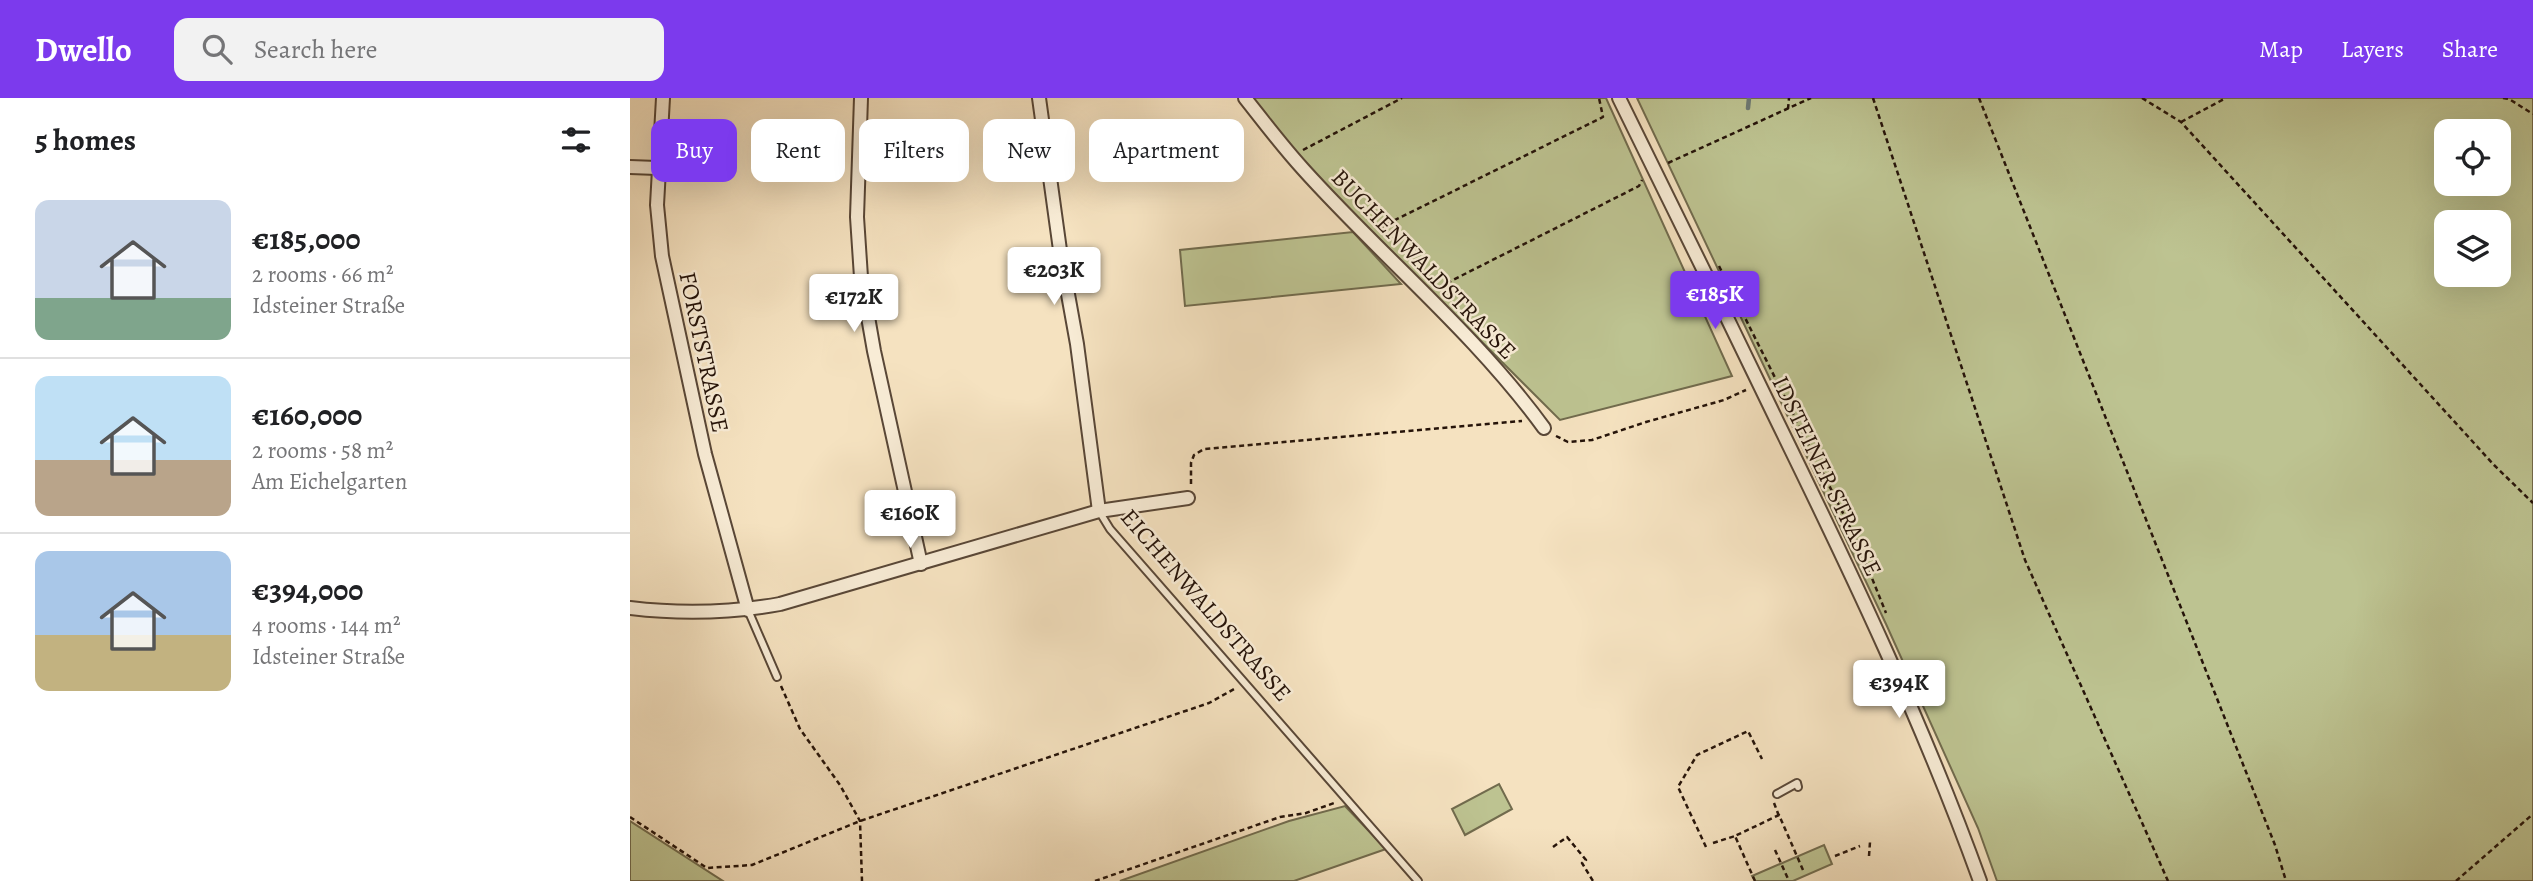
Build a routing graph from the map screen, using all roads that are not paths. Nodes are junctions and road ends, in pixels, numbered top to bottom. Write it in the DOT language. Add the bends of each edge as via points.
graph roads {
  1 [pos="663,98"];
  2 [pos="861,98"];
  3 [pos="1039,98"];
  4 [pos="1245,98"];
  5 [pos="1619,98"];
  6 [pos="661,119"];
  7 [pos="630,167"];
  8 [pos="651,168"];
  9 [pos="657,182"];
  10 [pos="1544,428"];
  11 [pos="1188,498"];
  12 [pos="1099,512"];
  13 [pos="921,564"];
  14 [pos="630,608"];
  15 [pos="748,610"];
  16 [pos="777,677"];
  17 [pos="1798,787"];
  18 [pos="1774,796"];
  19 [pos="1418,881"];
  20 [pos="1980,881"];
  1 -- 6 [label="street, FORSTSTRASSE"];
  2 -- 13 [label="street" via="857,217 861,277"];
  3 -- 12 [label="street, EICHENWALDSTRASSE"];
  4 -- 10 [label="street, BUCHENWALDSTRASSE" via="1292,155 1516,388"];
  5 -- 20 [label="street, IDSTEINER STRASSE" via="1840,550 1903,687"];
  7 -- 8 [label="street"];
  9 -- 15 [label="street, FORSTSTRASSE" via="662,256 705,454"];
  11 -- 12 [label="street"];
  12 -- 13 [label="street"];
  12 -- 19 [label="lane, EICHENWALDSTRASSE"];
  13 -- 15 [label="street"];
  14 -- 15 [label="street"];
  15 -- 16 [label="lane"];
  17 -- 18 [label="lane" via="1797,783"];
}
